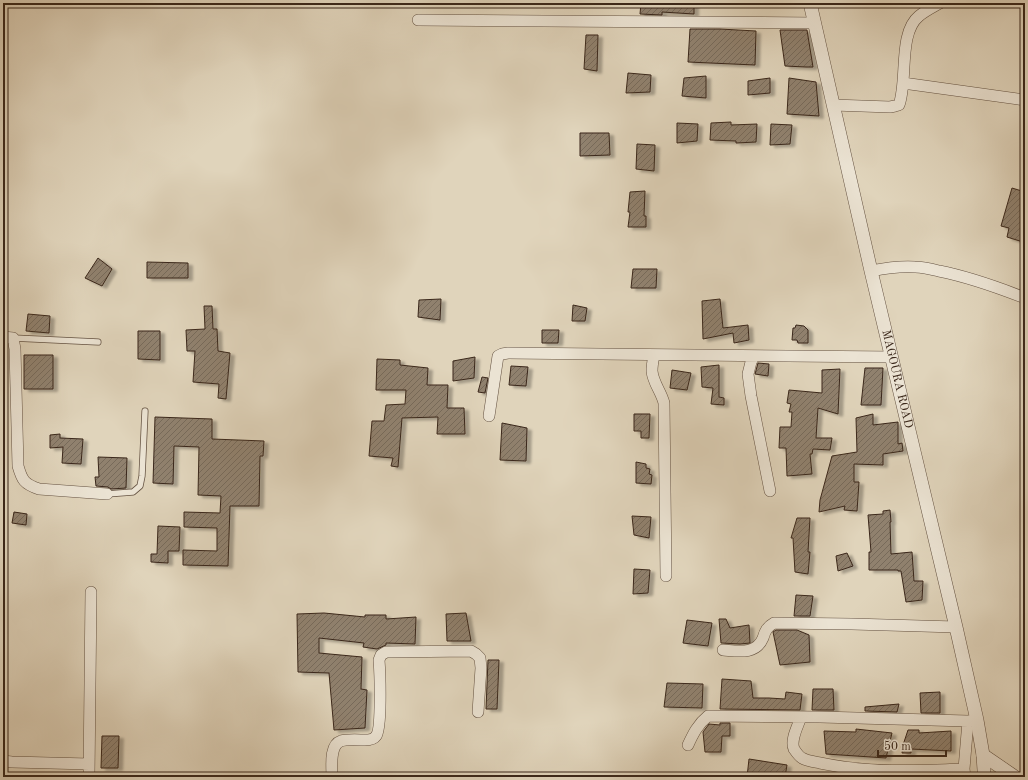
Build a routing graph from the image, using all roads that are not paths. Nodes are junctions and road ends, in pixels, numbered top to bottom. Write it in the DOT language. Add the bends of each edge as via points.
graph roads {
  1 [pos="810,3"];
  2 [pos="940,3"];
  3 [pos="418,20"];
  4 [pos="815,23"];
  5 [pos="903,83"];
  6 [pos="1025,100"];
  7 [pos="833,105"];
  8 [pos="871,271"];
  9 [pos="1025,298"];
  10 [pos="8,338"];
  11 [pos="98,342"];
  12 [pos="654,354"];
  13 [pos="754,356"];
  14 [pos="892,357"];
  15 [pos="145,411"];
  16 [pos="489,416"];
  17 [pos="770,491"];
  18 [pos="107,494"];
  19 [pos="666,576"];
  20 [pos="91,592"];
  21 [pos="956,628"];
  22 [pos="723,650"];
  23 [pos="478,712"];
  24 [pos="802,717"];
  25 [pos="973,721"];
  26 [pos="688,745"];
  27 [pos="983,755"];
  28 [pos="3,761"];
  29 [pos="89,764"];
  30 [pos="965,773"];
  31 [pos="984,774"];
  32 [pos="1025,774"];
  33 [pos="89,777"];
  34 [pos="332,777"];
  35 [pos="1015,777"];
  1 -- 4 [label="street, MAGOURA ROAD"];
  2 -- 5 [label="street" via="919,15 912,23 906,44"];
  3 -- 4 [label="street"];
  4 -- 7 [label="street, MAGOURA ROAD"];
  5 -- 6 [label="street"];
  5 -- 7 [label="street" via="899,104 895,106"];
  7 -- 8 [label="street, MAGOURA ROAD"];
  8 -- 9 [label="street" via="892,267 917,267 973,279"];
  8 -- 14 [label="street, MAGOURA ROAD"];
  10 -- 11 [label="lane"];
  10 -- 18 [label="street" via="15,348 18,466 22,478 30,486 39,489"];
  12 -- 13 [label="street"];
  12 -- 16 [label="street" via="502,354 498,356"];
  12 -- 19 [label="street" via="652,370 664,403"];
  13 -- 14 [label="street"];
  13 -- 17 [label="street" via="748,374"];
  14 -- 21 [label="street, MAGOURA ROAD"];
  15 -- 18 [label="lane" via="140,486 133,492"];
  20 -- 29 [label="street"];
  21 -- 22 [label="street" via="774,623 766,630 760,644 748,652"];
  21 -- 25 [label="street, MAGOURA ROAD"];
  23 -- 34 [label="street" via="480,658 476,654 471,651 386,652 379,660 380,704 379,729 376,736 370,740 341,741 335,746 332,753"];
  24 -- 25 [label="street"];
  24 -- 26 [label="street" via="708,716 700,722"];
  24 -- 30 [label="street" via="793,744 795,751 803,759 849,768"];
  25 -- 27 [label="street, MAGOURA ROAD"];
  25 -- 30 [label="street"];
  27 -- 31 [label="street, MAGOURA ROAD"];
  27 -- 35 [label="street"];
  28 -- 29 [label="street"];
  29 -- 33 [label="street"];
  32 -- 35 [label="street"];
}
